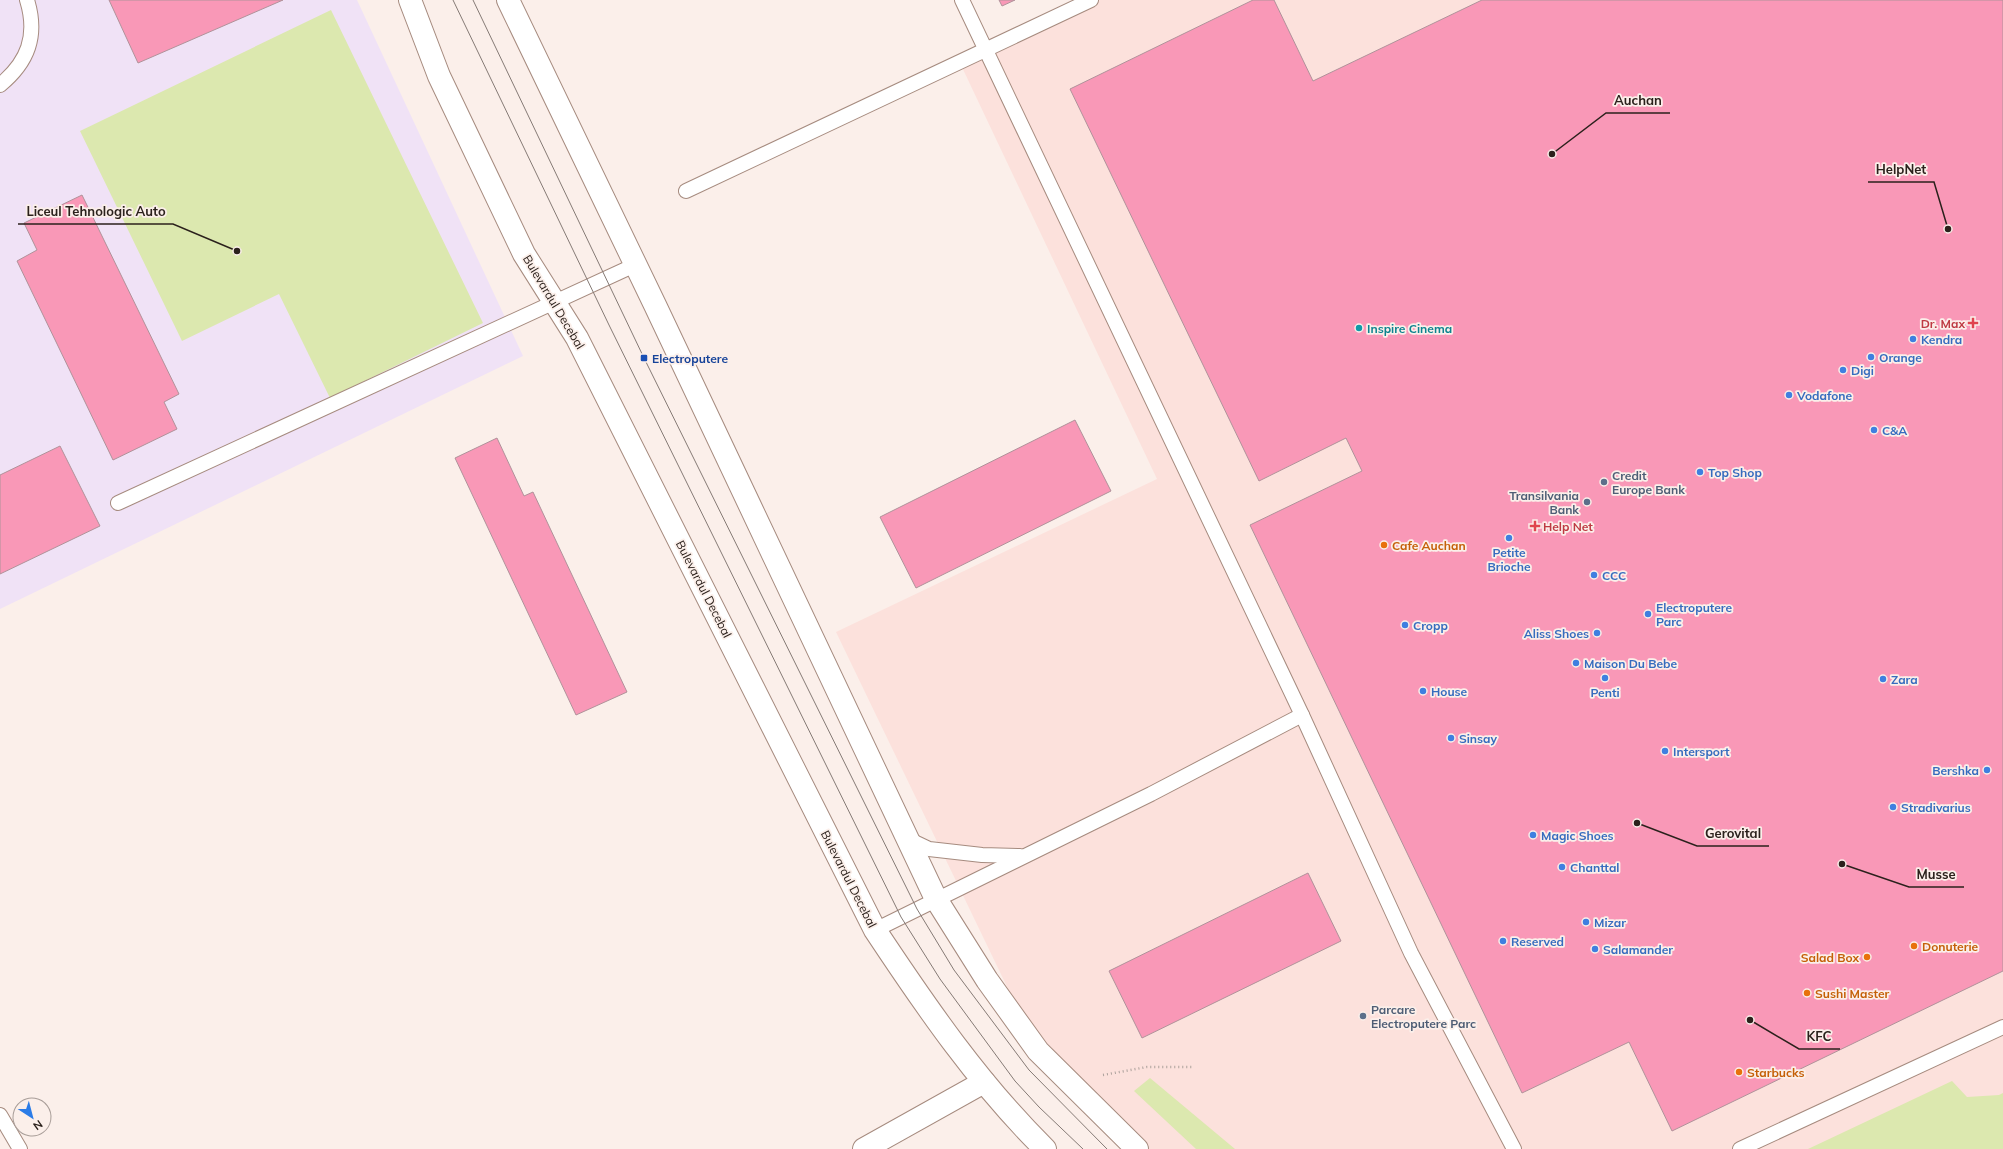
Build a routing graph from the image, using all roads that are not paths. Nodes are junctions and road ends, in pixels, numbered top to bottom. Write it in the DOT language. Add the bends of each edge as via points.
graph roads {
  1 [pos="27,0"];
  2 [pos="410,0"];
  3 [pos="508,0"];
  4 [pos="962,0"];
  5 [pos="1091,0"];
  6 [pos="987,50"];
  7 [pos="0,86"];
  8 [pos="686,191"];
  9 [pos="635,264"];
  10 [pos="554,301"];
  11 [pos="118,503"];
  12 [pos="1302,715"];
  13 [pos="908,839"];
  14 [pos="1023,856"];
  15 [pos="936,899"];
  16 [pos="875,930"];
  17 [pos="2003,1027"];
  18 [pos="984,1082"];
  19 [pos="0,1115"];
  20 [pos="20,1149"];
  21 [pos="864,1149"];
  22 [pos="1045,1149"];
  23 [pos="1137,1149"];
  24 [pos="1514,1149"];
  25 [pos="1740,1149"];
  1 -- 7 [label="lane" via="32,15 30,46 16,72"];
  2 -- 10 [label="main road, Bulevardul Decebal" via="439,76 510,226 524,254"];
  3 -- 9 [label="main road"];
  4 -- 6 [label="lane"];
  5 -- 6 [label="lane"];
  6 -- 8 [label="lane"];
  6 -- 12 [label="lane"];
  9 -- 10 [label="lane"];
  9 -- 13 [label="main road"];
  10 -- 11 [label="lane"];
  10 -- 16 [label="main road, Bulevardul Decebal" via="577,338"];
  12 -- 14 [label="lane" via="1151,794"];
  12 -- 24 [label="lane" via="1411,953"];
  13 -- 14 [label="lane" via="929,849 982,855"];
  13 -- 15 [label="main road"];
  14 -- 15 [label="lane"];
  15 -- 16 [label="lane"];
  15 -- 23 [label="main road" via="991,987 1038,1051"];
  16 -- 18 [label="main road, Bulevardul Decebal" via="916,993"];
  17 -- 25 [label="lane"];
  18 -- 21 [label="main road"];
  18 -- 22 [label="main road, Bulevardul Decebal"];
  19 -- 20 [label="lane"];
}
